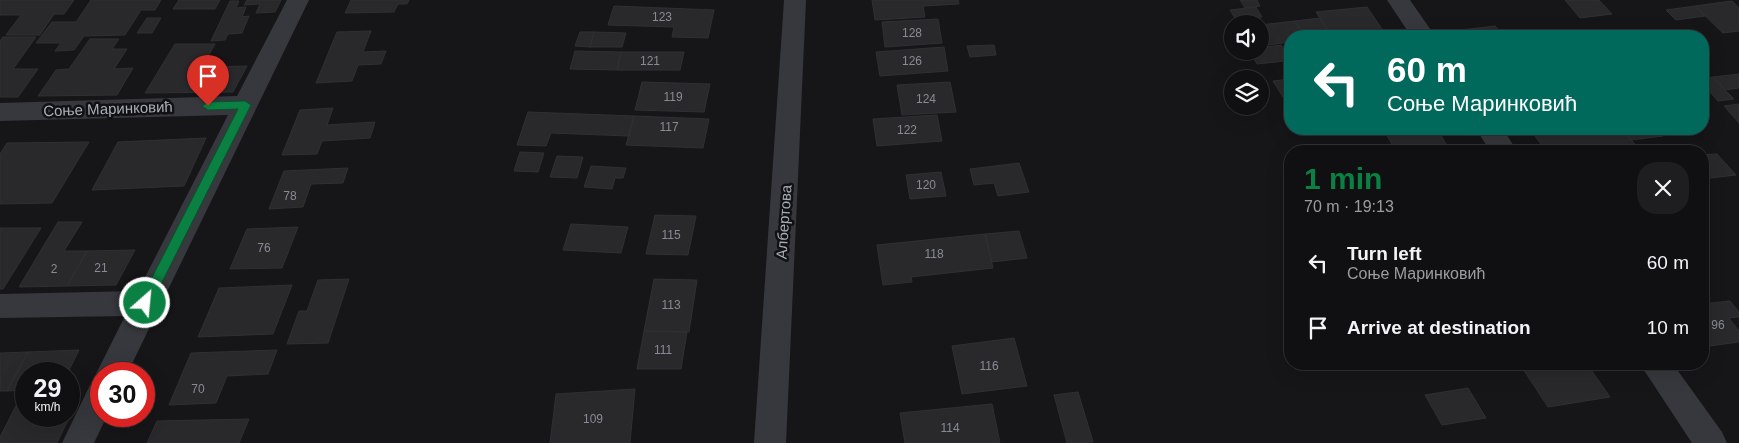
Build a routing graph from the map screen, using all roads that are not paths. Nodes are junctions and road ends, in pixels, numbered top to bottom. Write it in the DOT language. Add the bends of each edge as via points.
graph roads {
  1 [pos="298,0"];
  2 [pos="795,0"];
  3 [pos="1398,0"];
  4 [pos="1419,30"];
  5 [pos="245,105"];
  6 [pos="0,112"];
  7 [pos="145,303"];
  8 [pos="0,306"];
  9 [pos="117,362"];
  10 [pos="1658,370"];
  11 [pos="90,418"];
  12 [pos="78,443"];
  13 [pos="770,443"];
  14 [pos="1710,443"];
  1 -- 5 [label="street"];
  2 -- 13 [label="street, Албертова"];
  3 -- 4 [label="street"];
  5 -- 6 [label="street, Соње Маринковић"];
  5 -- 7 [label="street"];
  7 -- 8 [label="street"];
  7 -- 9 [label="street"];
  10 -- 14 [label="street"];
  11 -- 12 [label="street"];
}
